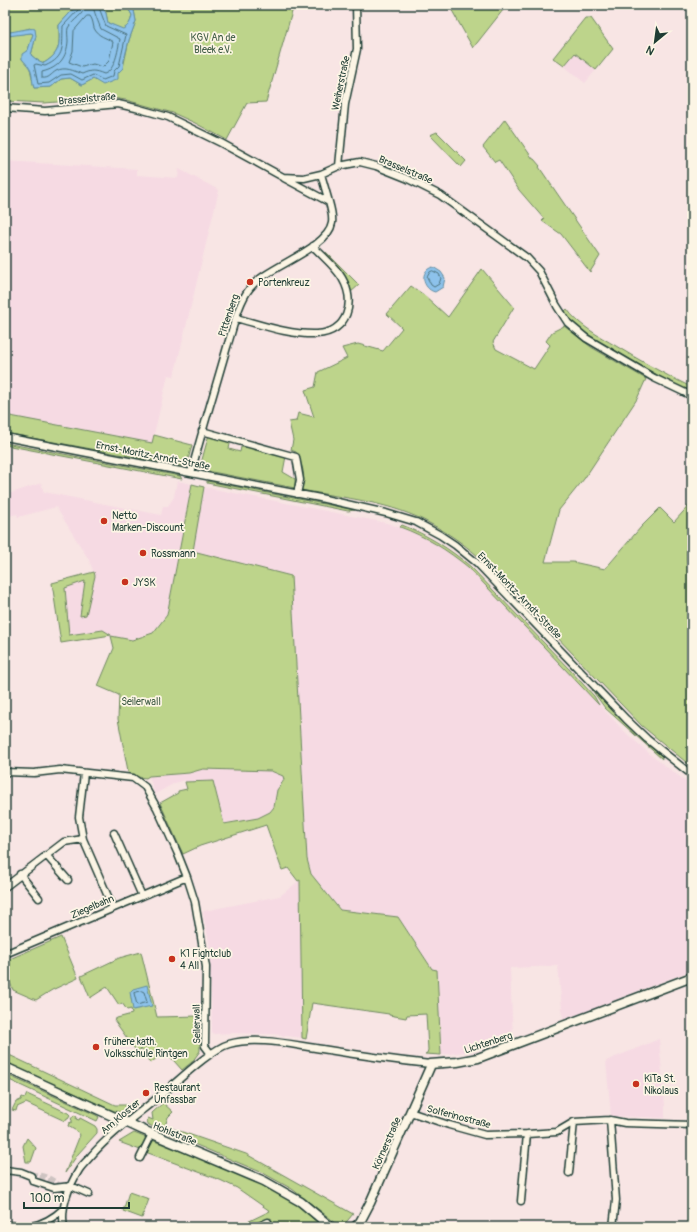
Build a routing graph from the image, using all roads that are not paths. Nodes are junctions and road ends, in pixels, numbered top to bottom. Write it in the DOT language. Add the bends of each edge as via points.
graph roads {
  1 [pos="356,5"];
  2 [pos="5,108"];
  3 [pos="338,166"];
  4 [pos="321,174"];
  5 [pos="283,177"];
  6 [pos="329,202"];
  7 [pos="313,246"];
  8 [pos="236,318"];
  9 [pos="692,396"];
  10 [pos="202,431"];
  11 [pos="5,437"];
  12 [pos="191,473"];
  13 [pos="297,494"];
  14 [pos="5,772"];
  15 [pos="84,773"];
  16 [pos="692,775"];
  17 [pos="114,833"];
  18 [pos="83,839"];
  19 [pos="46,855"];
  20 [pos="20,874"];
  21 [pos="187,877"];
  22 [pos="68,880"];
  23 [pos="5,887"];
  24 [pos="142,896"];
  25 [pos="39,898"];
  26 [pos="113,908"];
  27 [pos="5,954"];
  28 [pos="692,977"];
  29 [pos="211,1054"];
  30 [pos="430,1064"];
  31 [pos="5,1067"];
  32 [pos="410,1112"];
  33 [pos="610,1120"];
  34 [pos="126,1122"];
  35 [pos="574,1122"];
  36 [pos="692,1125"];
  37 [pos="152,1134"];
  38 [pos="527,1134"];
  39 [pos="140,1158"];
  40 [pos="5,1170"];
  41 [pos="569,1173"];
  42 [pos="71,1186"];
  43 [pos="89,1194"];
  44 [pos="521,1202"];
  45 [pos="63,1209"];
  46 [pos="268,1222"];
  47 [pos="5,1225"];
  48 [pos="24,1227"];
  49 [pos="29,1227"];
  50 [pos="64,1227"];
  51 [pos="257,1227"];
  52 [pos="331,1227"];
  53 [pos="355,1227"];
  54 [pos="613,1227"];
  1 -- 3 [label="street, Weiherstraße" via="357,49 345,104"];
  2 -- 5 [label="street, Brasselstraße" via="45,111 118,104 136,108 168,117"];
  3 -- 4 [label="street, Brasselstraße"];
  3 -- 9 [label="street, Brasselstraße" via="360,162 376,166 440,195 527,258 539,271 568,323 586,338 654,378"];
  4 -- 5 [label="street, Brasselstraße" via="304,178"];
  4 -- 6 [label="street, Pittenberg"];
  5 -- 6 [label="street"];
  6 -- 7 [label="street, Pittenberg" via="332,224 328,232"];
  7 -- 8 [label="street, Pittenberg" via="250,286"];
  7 -- 8 [label="street" via="341,277 347,289 349,306 343,321 334,330 317,334 286,332"];
  8 -- 10 [label="street, Pittenberg"];
  10 -- 12 [label="street, Pittenberg"];
  10 -- 13 [label="street" via="296,457 300,480"];
  11 -- 12 [label="street, Ernst-Moritz-Arndt-Straße"];
  12 -- 13 [label="street, Ernst-Moritz-Arndt-Straße"];
  13 -- 16 [label="street, Ernst-Moritz-Arndt-Straße" via="397,516 426,527 455,544 477,563 626,720"];
  14 -- 15 [label="street, Seilerwall" via="34,773 60,770"];
  15 -- 18 [label="street" via="79,817"];
  15 -- 21 [label="street, Seilerwall" via="133,778 145,787"];
  17 -- 24 [label="street"];
  18 -- 19 [label="street" via="64,842"];
  18 -- 26 [label="street"];
  19 -- 20 [label="street"];
  19 -- 22 [label="street"];
  20 -- 23 [label="street"];
  20 -- 25 [label="street"];
  21 -- 24 [label="street, Ziegelbahn"];
  21 -- 29 [label="street, Seilerwall" via="195,902 206,967 205,1046"];
  24 -- 26 [label="street, Ziegelbahn"];
  26 -- 27 [label="street, Ziegelbahn"];
  28 -- 30 [label="main road, Lichtenberg" via="478,1058"];
  29 -- 30 [label="street, Lichtenberg" via="228,1044 249,1041 271,1042"];
  29 -- 34 [label="street, Am Kloster"];
  30 -- 32 [label="main road, Körnerstraße"];
  31 -- 34 [label="main road, Hohlstraße"];
  32 -- 38 [label="street, Solferinostraße" via="485,1135"];
  32 -- 53 [label="main road, Körnerstraße" via="364,1215"];
  33 -- 35 [label="street, Solferinostraße"];
  33 -- 36 [label="street, Solferinostraße"];
  33 -- 54 [label="street" via="616,1200"];
  34 -- 37 [label="main road, Hohlstraße"];
  34 -- 42 [label="street, Am Kloster" via="97,1150 80,1170"];
  35 -- 38 [label="street, Solferinostraße" via="557,1132"];
  35 -- 41 [label="street"];
  37 -- 39 [label="street"];
  37 -- 52 [label="main road, Hohlstraße" via="264,1181 301,1202"];
  38 -- 44 [label="street"];
  40 -- 42 [label="street" via="21,1172 30,1176 33,1181 54,1188"];
  42 -- 43 [label="street"];
  42 -- 45 [label="street, Am Kloster"];
  45 -- 49 [label="street" via="39,1225"];
  45 -- 50 [label="street"];
  46 -- 51 [label="street"];
  47 -- 48 [label="street"];
}
